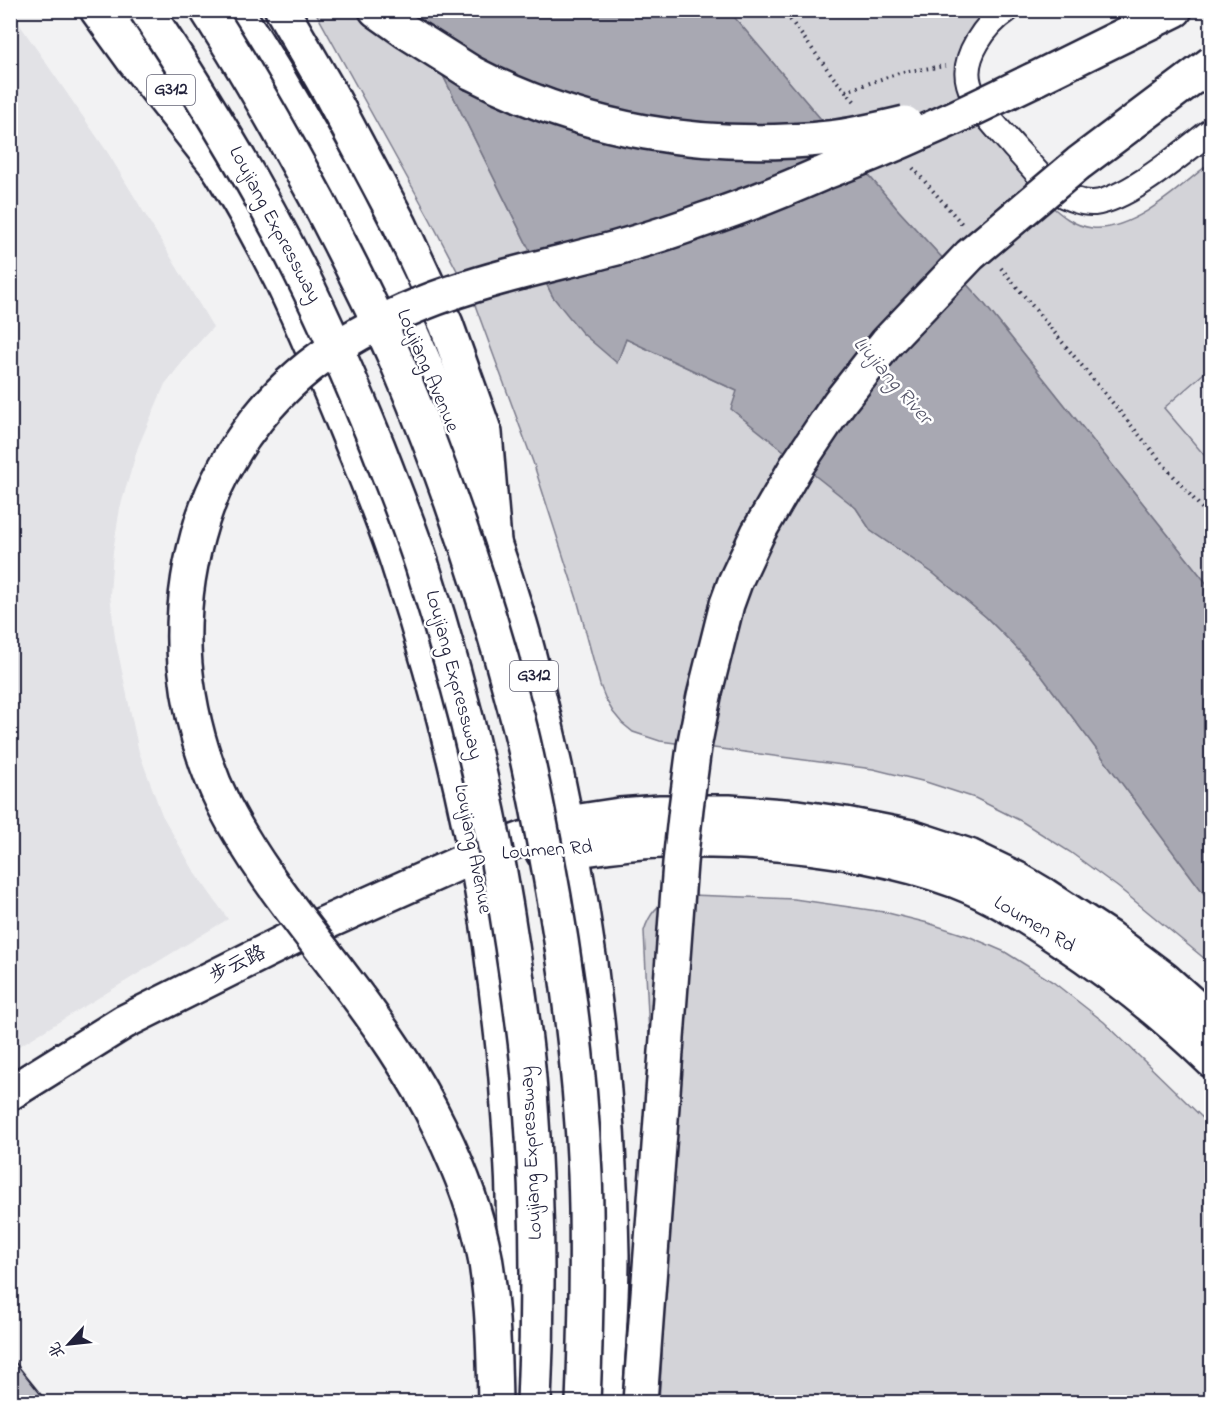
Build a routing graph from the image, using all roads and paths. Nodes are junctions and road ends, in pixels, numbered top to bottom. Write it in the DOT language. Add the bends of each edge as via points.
graph roads {
  1 [pos="97,10"];
  2 [pos="118,10"];
  3 [pos="146,10"];
  4 [pos="207,10"];
  5 [pos="236,10"];
  6 [pos="282,10"];
  7 [pos="376,10"];
  8 [pos="1007,10"];
  9 [pos="1175,10"];
  10 [pos="969,62"];
  11 [pos="1212,63"];
  12 [pos="1035,80"];
  13 [pos="846,91"];
  14 [pos="1212,130"];
  15 [pos="221,171"];
  16 [pos="494,541"];
  17 [pos="570,837"];
  18 [pos="475,856"];
  19 [pos="1212,1022"];
  20 [pos="1212,1061"];
  21 [pos="10,1093"];
  22 [pos="495,1402"];
  23 [pos="511,1402"];
  24 [pos="534,1402"];
  25 [pos="583,1402"];
  26 [pos="605,1402"];
  27 [pos="640,1402"];
  1 -- 15 [label="main road"];
  2 -- 15 [label="main road, Loujiang Avenue / G312"];
  3 -- 24 [label="main road, Loujiang Expressway, bridge" via="239,158 327,328 421,561 471,733 507,909 530,1089 538,1266"];
  4 -- 25 [label="main road, bridge" via="285,139 399,367 468,548 518,718 555,901 579,1084 585,1173"];
  5 -- 16 [label="main road, Loujiang Avenue / G312" via="368,239 424,359"];
  6 -- 16 [label="main road" via="400,225 446,324 485,433"];
  7 -- 12 [label="main road, bridge" via="504,90 601,123 679,138 788,141 868,132"];
  8 -- 10 [label="street" via="982,33"];
  9 -- 12 [label="main road"];
  10 -- 13 [label="path" via="902,72"];
  10 -- 14 [label="street" via="968,82 988,117 1055,191 1082,202 1114,198"];
  11 -- 27 [label="main road, bridge" via="1079,163 970,255 887,342 796,467 735,582 704,696 686,808"];
  12 -- 22 [label="main road, bridge" via="924,132 766,197 623,246 463,289 365,330 310,364 284,389 237,448 209,501 191,559 183,639 190,703 202,751 222,802 252,854 394,1047 441,1130 472,1206 485,1257 493,1326"];
  15 -- 18 [label="main road, Loujiang Avenue / G312" via="304,330 400,569 449,736"];
  16 -- 17 [label="main road, Loujiang Avenue / G312" via="521,626"];
  17 -- 18 [label="main road, Loumen Rd"];
  17 -- 19 [label="main road, Loumen Rd" via="620,815 729,812 826,821 932,843 995,867 1044,894 1132,954"];
  17 -- 20 [label="main road, Loumen Rd" via="624,844 729,840 794,845 904,865 959,882 1029,919 1092,960 1161,1014"];
  17 -- 26 [label="main road, Loujiang Avenue / G312" via="593,988 610,1173 612,1259"];
  18 -- 21 [label="main road, 步云路" via="294,937 124,1022"];
  18 -- 23 [label="main road, Loujiang Avenue / G312" via="486,911 507,1091 514,1265"];
}
